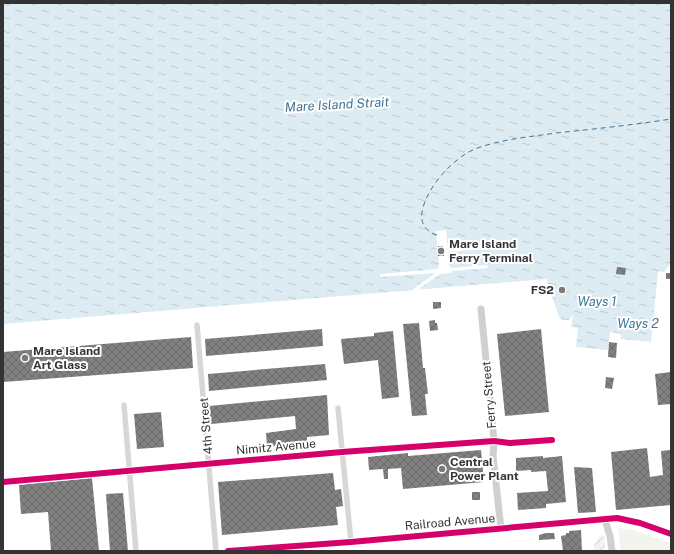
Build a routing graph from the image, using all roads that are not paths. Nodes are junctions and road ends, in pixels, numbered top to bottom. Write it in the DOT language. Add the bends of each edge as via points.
graph roads {
  1 [pos="481,309"];
  2 [pos="198,325"];
  3 [pos="124,405"];
  4 [pos="338,408"];
  5 [pos="552,440"];
  6 [pos="494,441"];
  7 [pos="342,452"];
  8 [pos="209,464"];
  9 [pos="129,471"];
  10 [pos="3,482"];
  11 [pos="605,520"];
  12 [pos="502,529"];
  13 [pos="671,534"];
  14 [pos="351,542"];
  15 [pos="136,551"];
  16 [pos="216,551"];
  17 [pos="228,551"];
  18 [pos="612,551"];
  1 -- 6 [label="street, Ferry Street"];
  2 -- 8 [label="street, 4th Street"];
  3 -- 9 [label="street"];
  4 -- 7 [label="street"];
  5 -- 6 [label="street, Nimitz Avenue" via="510,443"];
  6 -- 7 [label="street, Nimitz Avenue"];
  6 -- 12 [label="street, Ferry Street" via="493,456"];
  7 -- 8 [label="street, Nimitz Avenue"];
  7 -- 14 [label="street"];
  8 -- 9 [label="street, Nimitz Avenue"];
  8 -- 16 [label="street, 4th Street"];
  9 -- 10 [label="street, Nimitz Avenue"];
  9 -- 15 [label="street"];
  11 -- 12 [label="street, Railroad Avenue"];
  11 -- 13 [label="street, Railroad Avenue" via="617,518 634,521"];
  11 -- 18 [label="street"];
  12 -- 14 [label="street, Railroad Avenue"];
  14 -- 17 [label="street, Railroad Avenue"];
}
